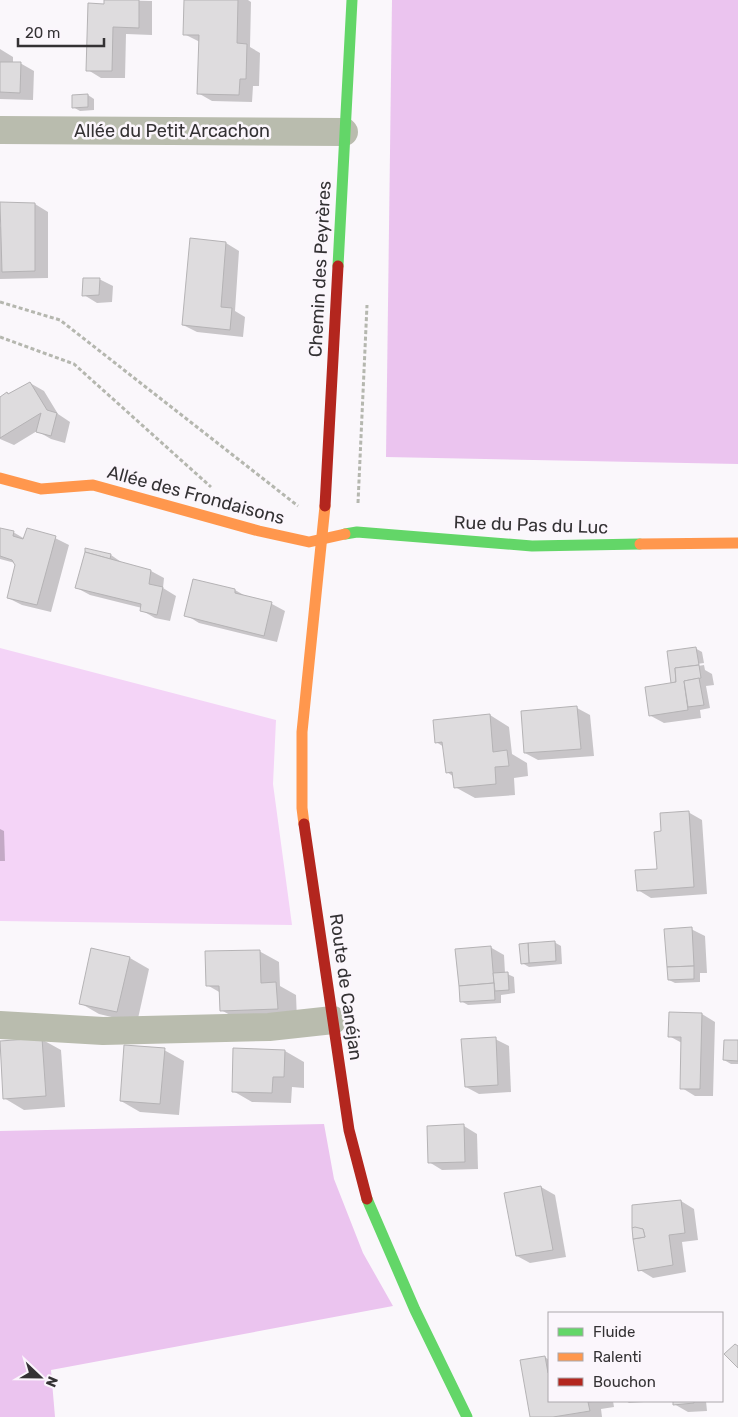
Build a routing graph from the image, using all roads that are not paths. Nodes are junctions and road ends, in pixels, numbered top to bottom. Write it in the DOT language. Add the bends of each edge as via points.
graph roads {
  1 [pos="352,0"];
  2 [pos="0,130"];
  3 [pos="344,132"];
  4 [pos="0,478"];
  5 [pos="323,540"];
  6 [pos="738,543"];
  7 [pos="333,1020"];
  8 [pos="0,1025"];
  9 [pos="467,1417"];
  1 -- 3 [label="street, Chemin des Peyrères"];
  2 -- 3 [label="street, Allée du Petit Arcachon"];
  3 -- 5 [label="street, Chemin des Peyrères"];
  4 -- 5 [label="street, Allée des Frondaisons" via="40,489 93,485 259,531 309,542"];
  5 -- 6 [label="street, Rue du Pas du Luc" via="357,532 532,546"];
  5 -- 7 [label="street, Route de Canéjan" via="302,732 302,808"];
  7 -- 8 [label="street" via="269,1027 103,1031"];
  7 -- 9 [label="street, Route de Canéjan" via="349,1130 367,1199 415,1310"];
}
